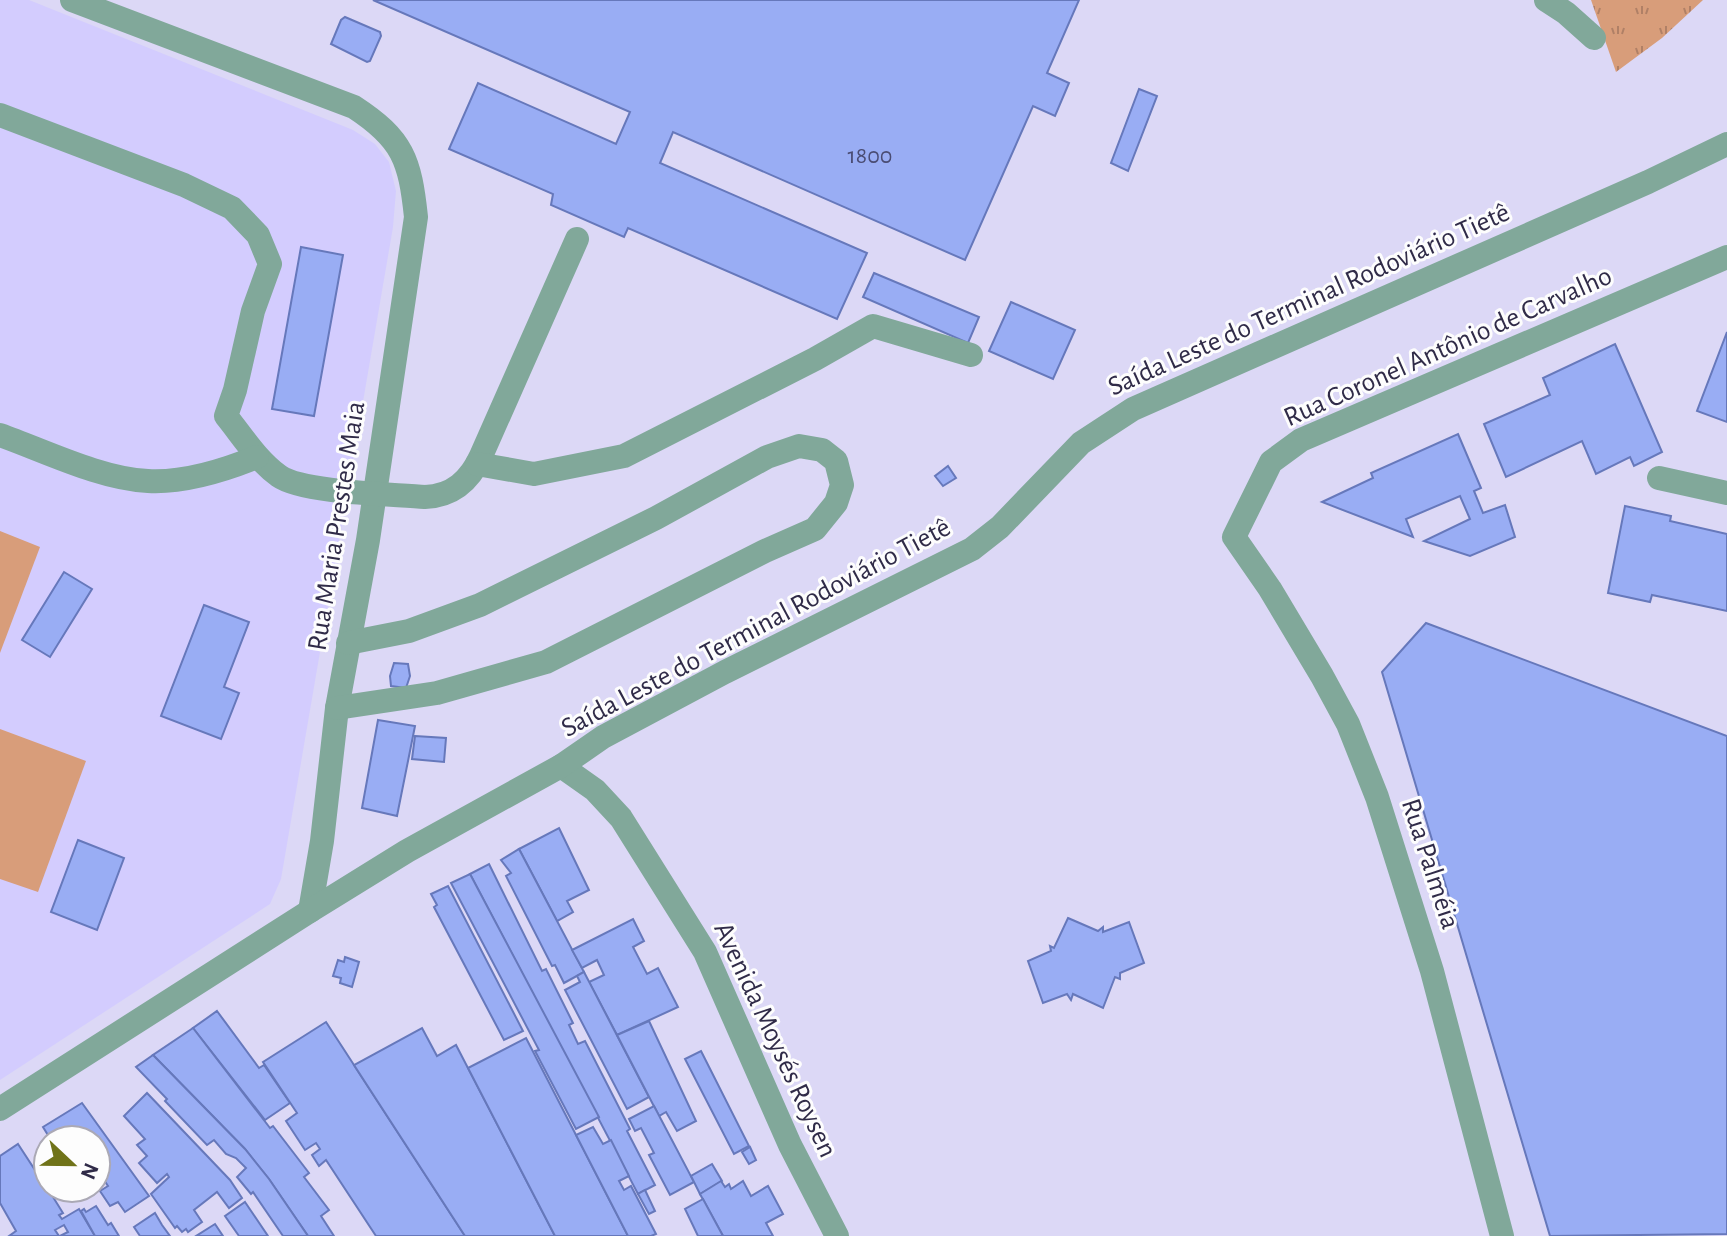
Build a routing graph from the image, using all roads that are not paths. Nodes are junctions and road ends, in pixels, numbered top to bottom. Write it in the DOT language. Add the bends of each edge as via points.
graph roads {
  1 [pos="72,0"];
  2 [pos="1546,0"];
  3 [pos="1580,0"];
  4 [pos="0,115"];
  5 [pos="1727,144"];
  6 [pos="577,239"];
  7 [pos="1727,257"];
  8 [pos="971,355"];
  9 [pos="0,435"];
  10 [pos="257,457"];
  11 [pos="477,464"];
  12 [pos="1659,478"];
  13 [pos="374,493"];
  14 [pos="1727,493"];
  15 [pos="1234,537"];
  16 [pos="348,643"];
  17 [pos="337,708"];
  18 [pos="561,766"];
  19 [pos="310,911"];
  20 [pos="0,1109"];
  21 [pos="837,1236"];
  22 [pos="1502,1236"];
  1 -- 13 [label="street, Rua Maria Prestes Maia" via="354,107 381,125 400,149 412,181 416,217"];
  2 -- 3 [label="street" via="1594,38"];
  4 -- 10 [label="street" via="184,185 232,208 258,235 270,264 226,416"];
  5 -- 18 [label="street, Saída Leste do Terminal Rodoviário Tietê" via="1133,409 1081,443 972,549 698,686"];
  6 -- 11 [label="street"];
  7 -- 15 [label="street, Rua Coronel Antônio de Carvalho" via="1301,440 1271,462"];
  8 -- 11 [label="street" via="873,326 624,456 534,474"];
  9 -- 10 [label="street" via="103,473 149,481 216,473"];
  10 -- 13 [label="street" via="282,479"];
  11 -- 13 [label="street" via="458,488 438,496"];
  12 -- 14 [label="street"];
  13 -- 16 [label="street, Rua Maria Prestes Maia"];
  15 -- 22 [label="street, Rua Palméia" via="1322,676 1377,797 1432,971"];
  16 -- 17 [label="street, Rua Maria Prestes Maia"];
  16 -- 17 [label="street" via="409,631 480,605 767,457 799,446 822,450 836,461 842,485 836,503 815,529 546,662 437,693"];
  17 -- 19 [label="street, Rua Maria Prestes Maia"];
  18 -- 19 [label="street"];
  18 -- 21 [label="street, Avenida Moysés Roysen" via="595,790 621,818 705,952 790,1145"];
  19 -- 20 [label="street"];
}
